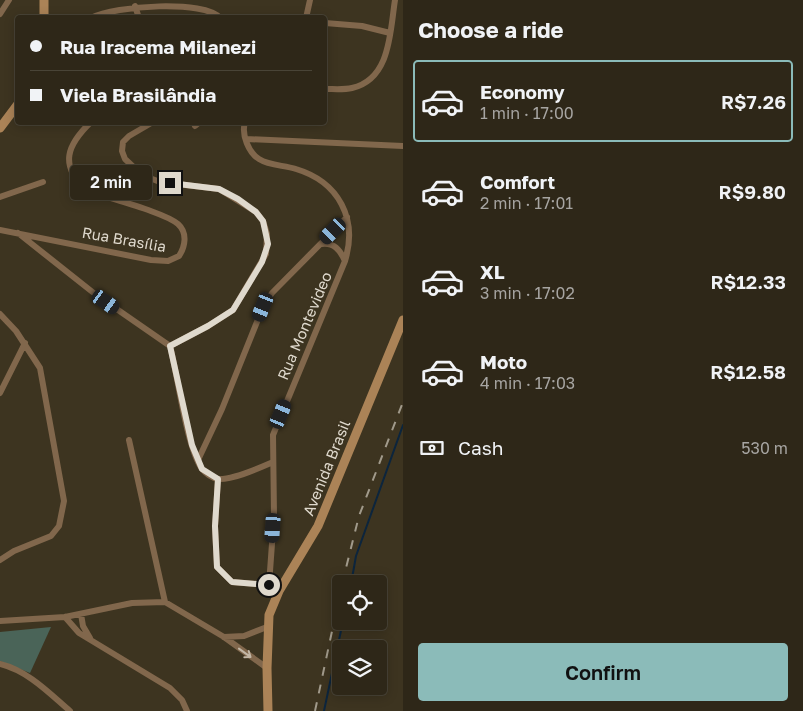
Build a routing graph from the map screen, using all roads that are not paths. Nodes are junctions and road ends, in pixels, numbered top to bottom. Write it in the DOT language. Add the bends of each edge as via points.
graph roads {
  1 [pos="9,0"];
  2 [pos="44,0"];
  3 [pos="310,0"];
  4 [pos="395,0"];
  5 [pos="135,6"];
  6 [pos="0,14"];
  7 [pos="44,15"];
  8 [pos="102,15"];
  9 [pos="138,15"];
  10 [pos="218,15"];
  11 [pos="307,15"];
  12 [pos="327,23"];
  13 [pos="390,33"];
  14 [pos="327,89"];
  15 [pos="15,108"];
  16 [pos="88,125"];
  17 [pos="148,125"];
  18 [pos="244,125"];
  19 [pos="0,128"];
  20 [pos="246,139"];
  21 [pos="403,146"];
  22 [pos="43,182"];
  23 [pos="0,197"];
  24 [pos="347,216"];
  25 [pos="0,230"];
  26 [pos="17,232"];
  27 [pos="319,245"];
  28 [pos="346,261"];
  29 [pos="0,314"];
  30 [pos="403,320"];
  31 [pos="25,343"];
  32 [pos="170,346"];
  33 [pos="0,393"];
  34 [pos="129,440"];
  35 [pos="198,460"];
  36 [pos="273,462"];
  37 [pos="218,479"];
  38 [pos="0,560"];
  39 [pos="269,585"];
  40 [pos="279,591"];
  41 [pos="165,602"];
  42 [pos="81,614"];
  43 [pos="65,617"];
  44 [pos="0,620"];
  45 [pos="267,627"];
  46 [pos="224,637"];
  47 [pos="90,639"];
  48 [pos="0,664"];
  49 [pos="266,668"];
  50 [pos="70,711"];
  51 [pos="187,711"];
  52 [pos="268,711"];
  1 -- 6 [label="street"];
  2 -- 7 [label="main road"];
  3 -- 11 [label="street"];
  4 -- 13 [label="street"];
  5 -- 8 [label="street"];
  5 -- 9 [label="street"];
  5 -- 10 [label="street" via="174,0 191,1 211,6"];
  12 -- 13 [label="street" via="362,26"];
  13 -- 14 [label="street" via="383,64 372,78 352,88"];
  15 -- 19 [label="main road"];
  16 -- 26 [label="street, Rua Brasília" via="69,151 72,171 79,183 86,190 178,224 185,241 179,256 168,261 151,260"];
  17 -- 32 [label="street" via="123,142 123,155 131,166 151,180 219,189 256,212 267,234 266,254 233,310"];
  18 -- 20 [label="street, Rua Montevideo"];
  20 -- 21 [label="street"];
  20 -- 24 [label="street, Rua Montevideo" via="260,160 312,175 336,196"];
  22 -- 23 [label="street"];
  24 -- 27 [label="street"];
  24 -- 28 [label="street, Rua Montevideo" via="350,244"];
  25 -- 26 [label="street, Rua Brasília"];
  26 -- 32 [label="street" via="95,294"];
  27 -- 28 [label="street" via="328,243 336,247"];
  27 -- 35 [label="street" via="284,278 263,307"];
  28 -- 36 [label="street, Rua Montevideo" via="281,414 272,442"];
  29 -- 31 [label="street"];
  30 -- 40 [label="main road, Avenida Brasil" via="318,526"];
  31 -- 33 [label="street"];
  31 -- 38 [label="street" via="43,378 63,493 63,515 51,536"];
  32 -- 35 [label="street"];
  34 -- 41 [label="street"];
  35 -- 37 [label="street" via="207,474"];
  36 -- 37 [label="street" via="247,473"];
  36 -- 39 [label="street, Rua Montevideo" via="274,516"];
  37 -- 39 [label="street" via="217,567 232,582"];
  39 -- 40 [label="street"];
  40 -- 45 [label="main road, Avenida Brasil"];
  41 -- 42 [label="street" via="132,604"];
  41 -- 46 [label="street"];
  42 -- 43 [label="street"];
  42 -- 47 [label="street"];
  43 -- 44 [label="street"];
  43 -- 47 [label="street" via="79,633"];
  45 -- 46 [label="street" via="244,636"];
  45 -- 49 [label="main road, Avenida Brasil"];
  46 -- 49 [label="street, one-way"];
  47 -- 51 [label="street" via="170,688 182,700"];
  48 -- 50 [label="street" via="19,670"];
  49 -- 52 [label="main road, Avenida Brasil"];
}
